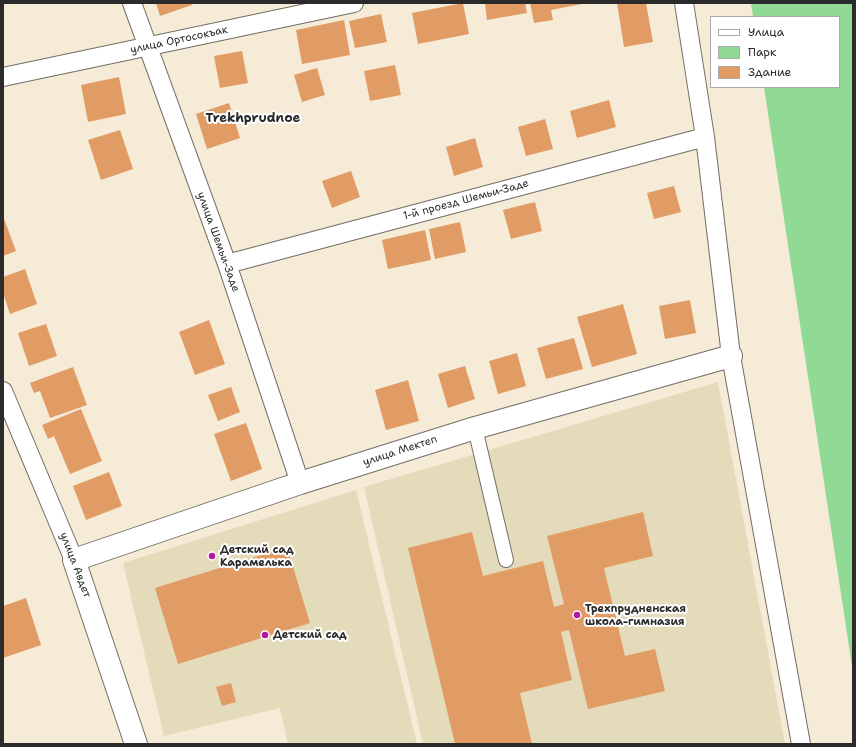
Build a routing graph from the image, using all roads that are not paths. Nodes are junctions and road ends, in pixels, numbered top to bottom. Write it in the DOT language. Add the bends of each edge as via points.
graph roads {
  1 [pos="132,3"];
  2 [pos="354,3"];
  3 [pos="684,3"];
  4 [pos="147,46"];
  5 [pos="3,77"];
  6 [pos="705,137"];
  7 [pos="227,264"];
  8 [pos="731,356"];
  9 [pos="3,391"];
  10 [pos="475,428"];
  11 [pos="300,483"];
  12 [pos="74,560"];
  13 [pos="506,560"];
  14 [pos="136,744"];
  15 [pos="801,744"];
  1 -- 4 [label="street, улица Шемьи-Заде"];
  2 -- 4 [label="street, улица Ортосокъак"];
  3 -- 6 [label="street"];
  4 -- 5 [label="street, улица Ортосокъак"];
  4 -- 7 [label="street, улица Шемьи-Заде"];
  6 -- 7 [label="street, 1-й проезд Шемьи-Заде"];
  6 -- 8 [label="street"];
  7 -- 11 [label="street, улица Шемьи-Заде"];
  8 -- 10 [label="street, улица Мектеп"];
  8 -- 15 [label="street"];
  9 -- 12 [label="street, улица Авдет"];
  10 -- 11 [label="street, улица Мектеп"];
  10 -- 13 [label="street"];
  11 -- 12 [label="street, улица Мектеп"];
  12 -- 14 [label="street, улица Авдет"];
}
